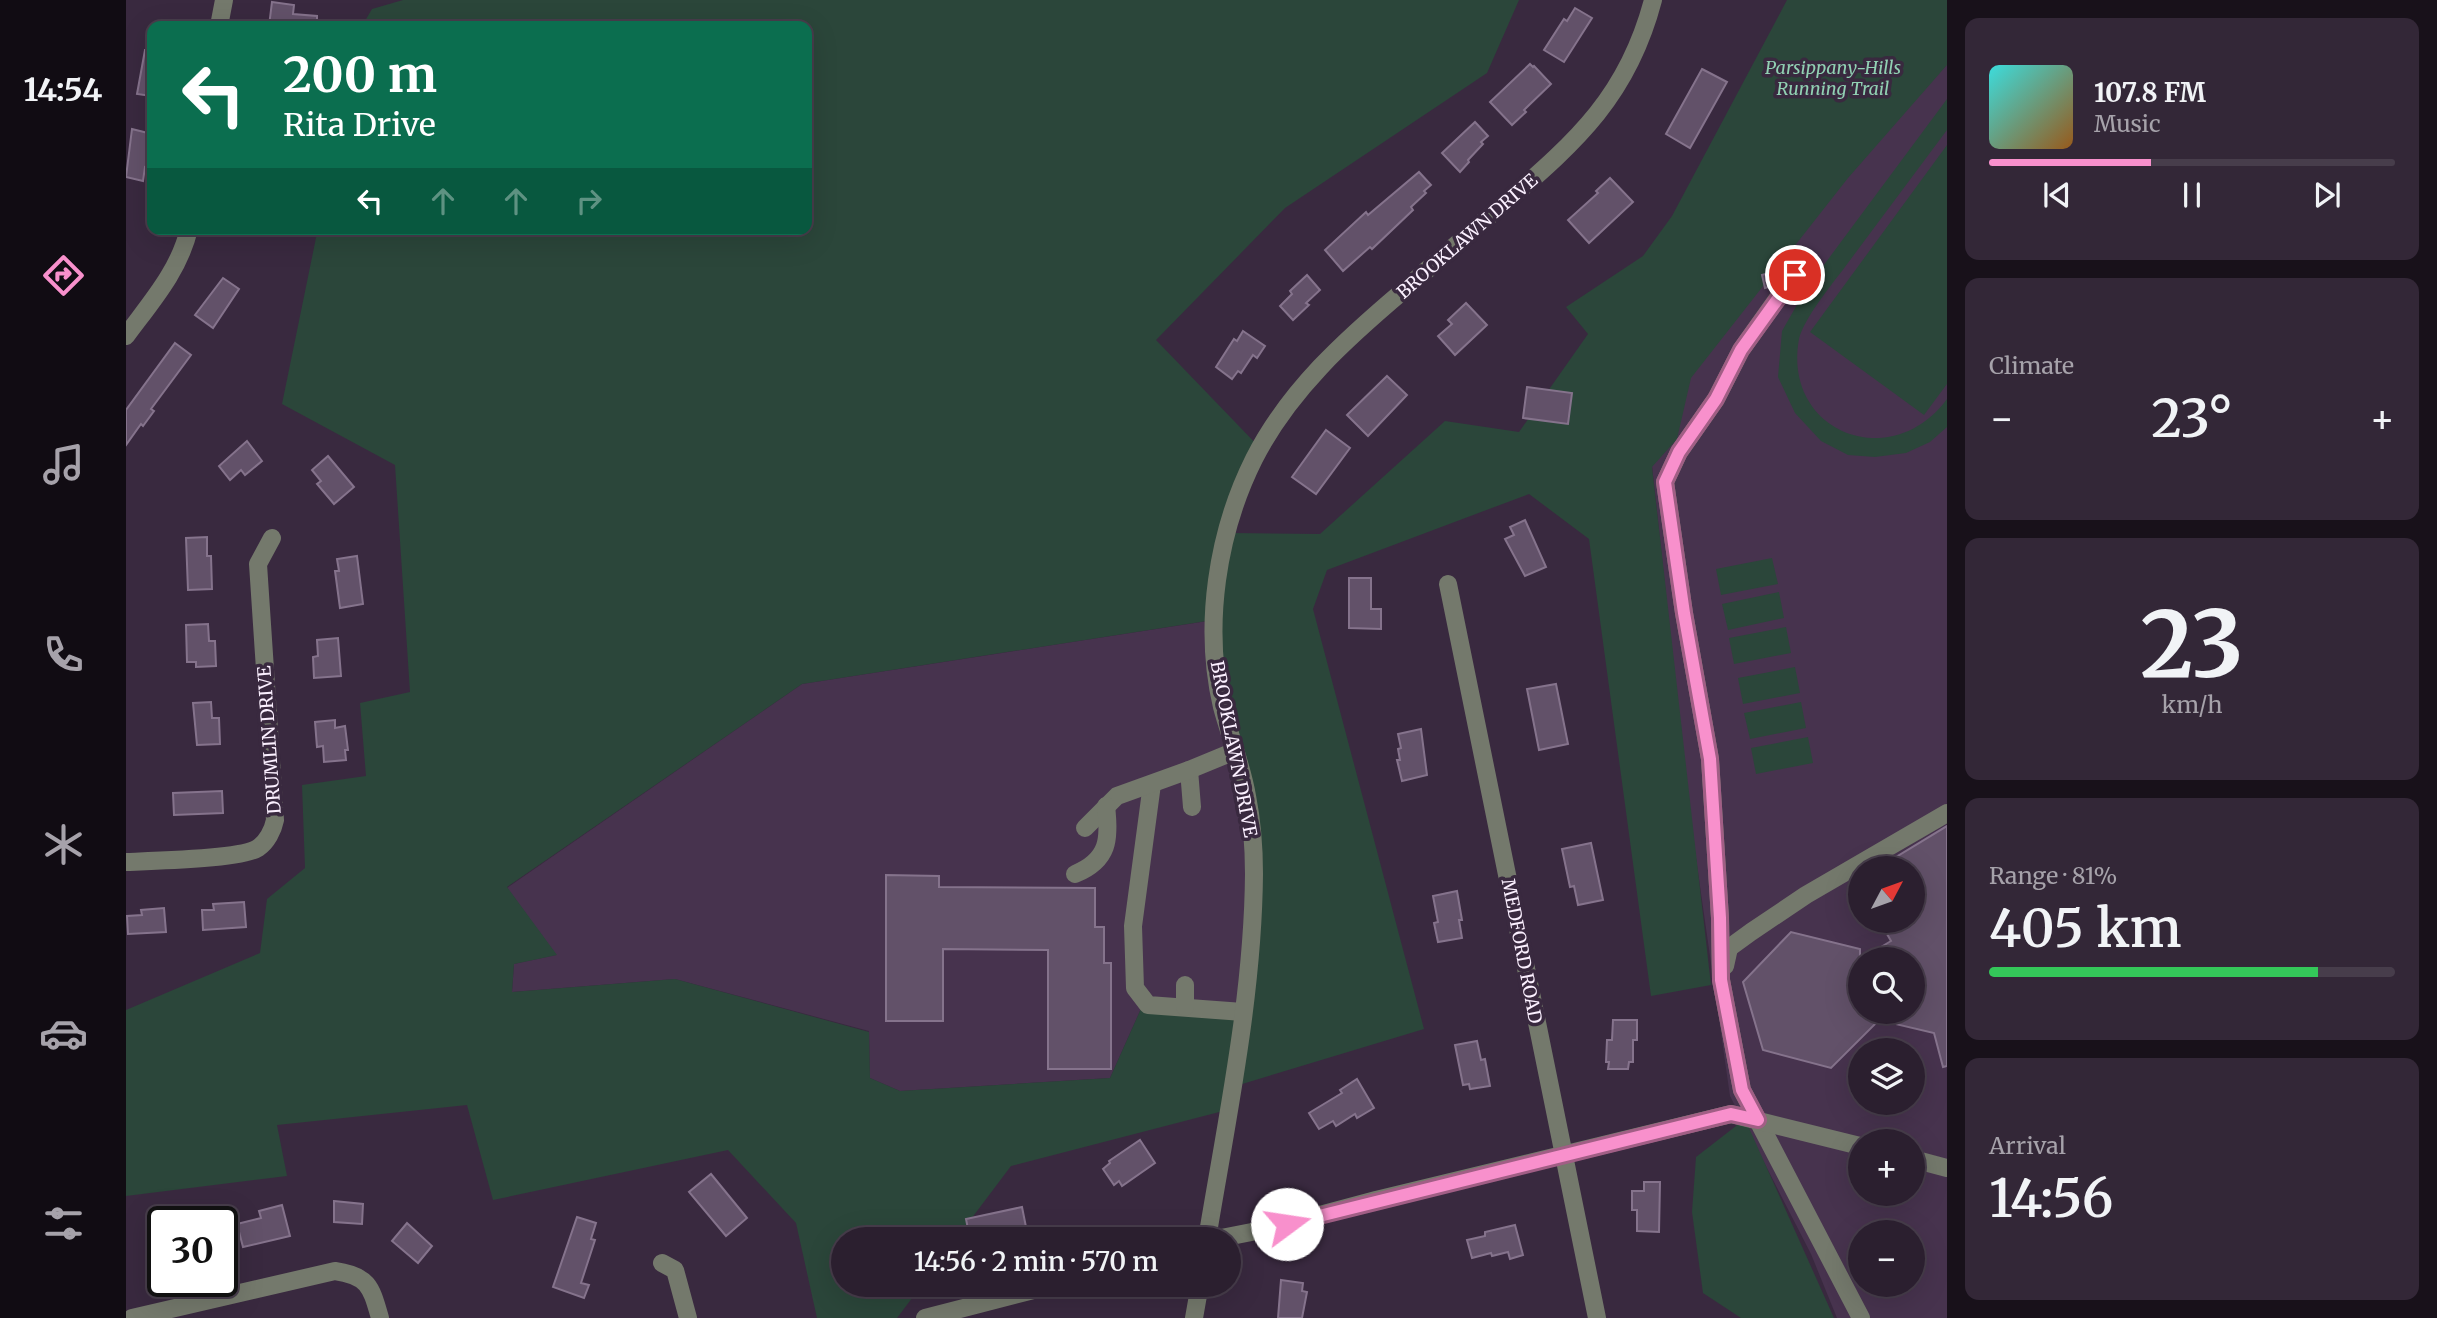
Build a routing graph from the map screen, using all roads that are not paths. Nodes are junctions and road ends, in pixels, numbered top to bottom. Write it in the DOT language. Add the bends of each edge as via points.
graph roads {
  1 [pos="224,0"];
  2 [pos="1653,0"];
  3 [pos="220,21"];
  4 [pos="187,235"];
  5 [pos="1795,275"];
  6 [pos="126,336"];
  7 [pos="272,538"];
  8 [pos="1448,584"];
  9 [pos="1235,751"];
  10 [pos="1189,770"];
  11 [pos="1152,784"];
  12 [pos="1106,806"];
  13 [pos="1192,807"];
  14 [pos="1947,813"];
  15 [pos="1085,828"];
  16 [pos="126,862"];
  17 [pos="1075,874"];
  18 [pos="1721,980"];
  19 [pos="1185,985"];
  20 [pos="1185,1007"];
  21 [pos="1243,1012"];
  22 [pos="1758,1120"];
  23 [pos="1848,1143"];
  24 [pos="1563,1153"];
  25 [pos="1925,1162"];
  26 [pos="1947,1168"];
  27 [pos="1209,1227"];
  28 [pos="1241,1234"];
  29 [pos="662,1263"];
  30 [pos="1007,1297"];
  31 [pos="1198,1297"];
  32 [pos="132,1318"];
  33 [pos="380,1318"];
  34 [pos="688,1318"];
  35 [pos="925,1318"];
  36 [pos="1194,1318"];
  37 [pos="1597,1318"];
  38 [pos="1860,1318"];
  1 -- 3 [label="street"];
  2 -- 9 [label="street, BROOKLAWN DRIVE" via="1634,55 1595,120 1319,367 1292,398 1254,458 1228,528 1213,619 1222,704"];
  4 -- 6 [label="street" via="173,272"];
  5 -- 18 [label="street" via="1741,350 1665,482 1710,759"];
  7 -- 16 [label="street, DRUMLIN DRIVE" via="258,564 275,820 272,831 258,848 239,855"];
  8 -- 24 [label="street, MEDFORD ROAD"];
  9 -- 10 [label="street"];
  9 -- 21 [label="street, BROOKLAWN DRIVE" via="1247,793 1254,870 1253,941"];
  10 -- 11 [label="street"];
  10 -- 13 [label="street"];
  11 -- 12 [label="street" via="1117,796"];
  11 -- 20 [label="street" via="1133,926 1135,988 1148,1005"];
  12 -- 15 [label="street"];
  12 -- 17 [label="street" via="1104,850 1097,861"];
  14 -- 18 [label="street" via="1806,895 1729,948"];
  18 -- 22 [label="street" via="1742,1090"];
  19 -- 20 [label="street"];
  20 -- 21 [label="street"];
  21 -- 27 [label="street, BROOKLAWN DRIVE"];
  22 -- 23 [label="street"];
  22 -- 24 [label="street" via="1731,1114"];
  22 -- 38 [label="street"];
  24 -- 28 [label="street"];
  24 -- 37 [label="street, MEDFORD ROAD"];
  25 -- 26 [label="street"];
  29 -- 34 [label="street" via="674,1270"];
  30 -- 35 [label="street"];
  31 -- 36 [label="street"];
  32 -- 33 [label="street" via="335,1271 357,1274 372,1291"];
}
